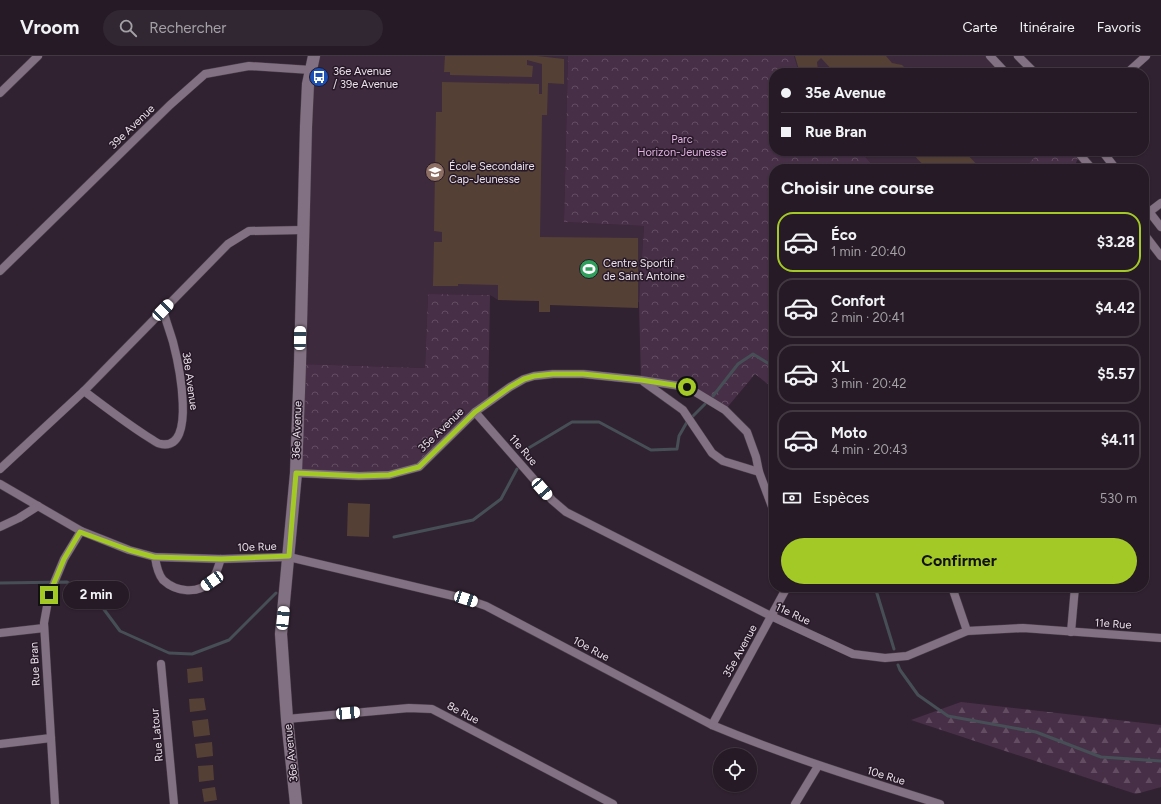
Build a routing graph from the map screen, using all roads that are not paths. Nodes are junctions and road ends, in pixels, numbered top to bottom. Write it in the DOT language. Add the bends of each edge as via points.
graph roads {
  1 [pos="38,56"];
  2 [pos="314,56"];
  3 [pos="990,56"];
  4 [pos="1018,56"];
  5 [pos="1146,56"];
  6 [pos="1001,68"];
  7 [pos="1029,68"];
  8 [pos="1133,68"];
  9 [pos="311,70"];
  10 [pos="0,93"];
  11 [pos="1081,156"];
  12 [pos="1106,156"];
  13 [pos="1088,164"];
  14 [pos="1112,164"];
  15 [pos="1161,203"];
  16 [pos="1149,212"];
  17 [pos="1149,216"];
  18 [pos="1161,227"];
  19 [pos="302,230"];
  20 [pos="1149,240"];
  21 [pos="1161,256"];
  22 [pos="0,271"];
  23 [pos="163,310"];
  24 [pos="641,380"];
  25 [pos="84,391"];
  26 [pos="475,412"];
  27 [pos="0,469"];
  28 [pos="759,472"];
  29 [pos="296,473"];
  30 [pos="0,484"];
  31 [pos="769,499"];
  32 [pos="38,506"];
  33 [pos="0,527"];
  34 [pos="80,532"];
  35 [pos="289,556"];
  36 [pos="154,557"];
  37 [pos="221,559"];
  38 [pos="784,592"];
  39 [pos="954,592"];
  40 [pos="1075,592"];
  41 [pos="771,616"];
  42 [pos="44,628"];
  43 [pos="967,631"];
  44 [pos="1071,632"];
  45 [pos="0,634"];
  46 [pos="1161,638"];
  47 [pos="161,664"];
  48 [pos="287,719"];
  49 [pos="712,725"];
  50 [pos="51,738"];
  51 [pos="0,744"];
  52 [pos="818,766"];
  53 [pos="55,804"];
  54 [pos="174,804"];
  55 [pos="296,804"];
  56 [pos="613,804"];
  57 [pos="795,804"];
  58 [pos="940,804"];
  1 -- 10 [label="street"];
  2 -- 9 [label="street, 36e Avenue"];
  3 -- 6 [label="street"];
  4 -- 7 [label="street"];
  5 -- 8 [label="street"];
  9 -- 19 [label="street, 36e Avenue" via="307,98"];
  9 -- 22 [label="street, 39e Avenue" via="249,66 206,74 170,105"];
  11 -- 13 [label="street"];
  12 -- 14 [label="street"];
  15 -- 16 [label="street"];
  17 -- 18 [label="street"];
  19 -- 23 [label="street" via="249,231 228,244"];
  19 -- 29 [label="street, 36e Avenue"];
  20 -- 21 [label="street"];
  23 -- 25 [label="street"];
  23 -- 25 [label="street, 38e Avenue" via="174,343 180,378 184,416 180,435 172,443 161,444 132,427"];
  24 -- 26 [label="street, 35e Avenue" via="583,374 534,376 510,387"];
  24 -- 28 [label="street, 35e Avenue" via="683,410 712,453 723,461"];
  24 -- 28 [label="street, 35e Avenue" via="687,387 725,410 747,432"];
  25 -- 27 [label="street"];
  26 -- 29 [label="street, 35e Avenue" via="419,467 389,475"];
  26 -- 41 [label="street, 11e Rue" via="552,500 566,512"];
  28 -- 31 [label="street, 35e Avenue"];
  29 -- 35 [label="street, 36e Avenue"];
  30 -- 32 [label="street, 10e Rue"];
  32 -- 33 [label="street"];
  32 -- 34 [label="street, 10e Rue"];
  34 -- 36 [label="street, 10e Rue"];
  34 -- 42 [label="street, Rue Bran" via="64,559 49,595"];
  35 -- 37 [label="street, 10e Rue"];
  35 -- 48 [label="street, 36e Avenue" via="281,634"];
  35 -- 49 [label="street, 10e Rue" via="486,606"];
  36 -- 37 [label="street, 10e Rue"];
  36 -- 37 [label="street" via="162,579 186,591 200,589 212,581"];
  38 -- 41 [label="street, 35e Avenue"];
  39 -- 43 [label="street"];
  40 -- 44 [label="street"];
  41 -- 43 [label="street, 11e Rue" via="853,654 885,658 907,656"];
  41 -- 49 [label="street, 35e Avenue"];
  42 -- 45 [label="street"];
  42 -- 50 [label="street, Rue Bran"];
  43 -- 44 [label="street, 11e Rue" via="1023,628"];
  44 -- 46 [label="street, 11e Rue"];
  47 -- 54 [label="street, Rue Latour"];
  48 -- 55 [label="street, 36e Avenue"];
  48 -- 56 [label="street, 8e Rue" via="409,708 432,709"];
  49 -- 52 [label="street, 10e Rue"];
  50 -- 51 [label="street"];
  50 -- 53 [label="street, Rue Bran"];
  52 -- 57 [label="street"];
  52 -- 58 [label="street, 10e Rue"];
}
